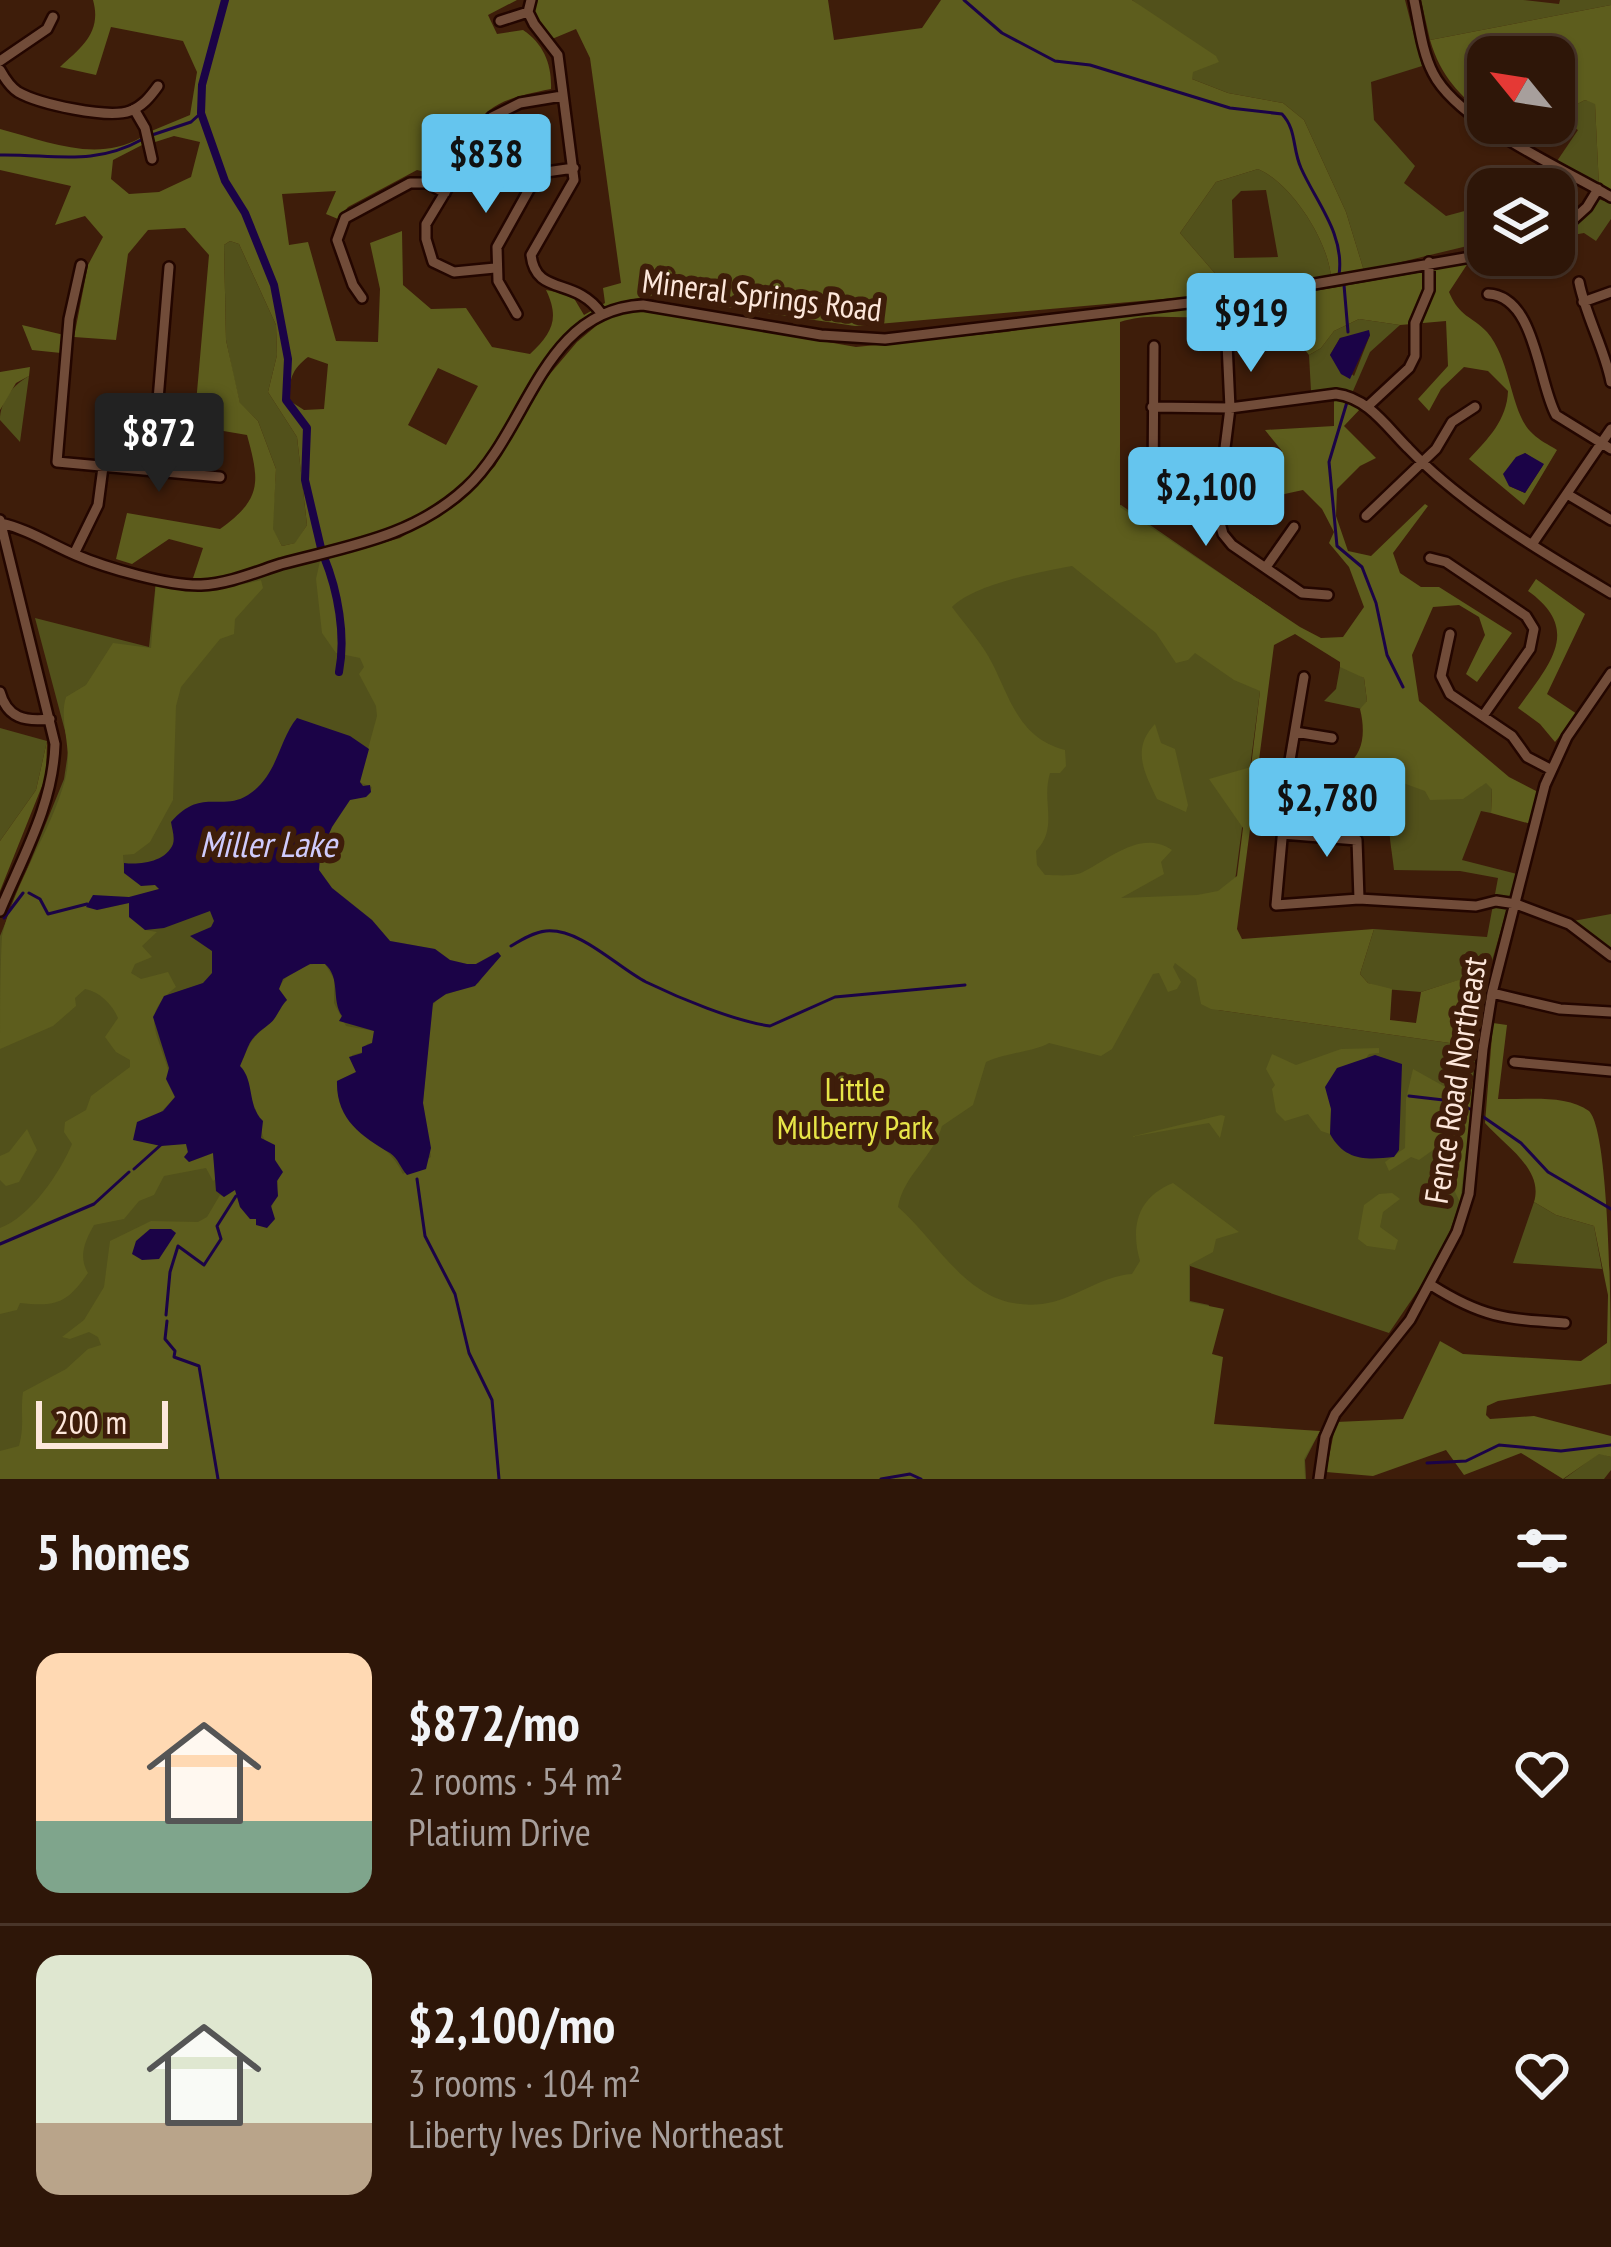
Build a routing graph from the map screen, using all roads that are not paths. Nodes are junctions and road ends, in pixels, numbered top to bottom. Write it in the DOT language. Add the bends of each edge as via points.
graph roads {
  1 [pos="1414,0"];
  2 [pos="530,6"];
  3 [pos="53,17"];
  4 [pos="500,21"];
  5 [pos="0,61"];
  6 [pos="0,70"];
  7 [pos="158,86"];
  8 [pos="562,96"];
  9 [pos="134,109"];
  10 [pos="152,159"];
  11 [pos="574,168"];
  12 [pos="1598,189"];
  13 [pos="445,193"];
  14 [pos="1611,197"];
  15 [pos="1575,218"];
  16 [pos="1467,257"];
  17 [pos="1425,263"];
  18 [pos="81,265"];
  19 [pos="169,267"];
  20 [pos="495,268"];
  21 [pos="1579,282"];
  22 [pos="1611,292"];
  23 [pos="1488,295"];
  24 [pos="362,298"];
  25 [pos="1583,302"];
  26 [pos="517,314"];
  27 [pos="597,316"];
  28 [pos="1227,343"];
  29 [pos="1154,346"];
  30 [pos="1611,382"];
  31 [pos="1367,406"];
  32 [pos="1475,406"];
  33 [pos="1152,407"];
  34 [pos="1230,408"];
  35 [pos="1611,429"];
  36 [pos="1607,446"];
  37 [pos="1421,463"];
  38 [pos="103,467"];
  39 [pos="1223,467"];
  40 [pos="1245,470"];
  41 [pos="152,472"];
  42 [pos="220,477"];
  43 [pos="1153,489"];
  44 [pos="1568,494"];
  45 [pos="1366,516"];
  46 [pos="1611,520"];
  47 [pos="0,522"];
  48 [pos="1294,527"];
  49 [pos="26,530"];
  50 [pos="1533,543"];
  51 [pos="74,554"];
  52 [pos="10,555"];
  53 [pos="1430,558"];
  54 [pos="1266,567"];
  55 [pos="1611,592"];
  56 [pos="1328,595"];
  57 [pos="1450,634"];
  58 [pos="1611,673"];
  59 [pos="1304,677"];
  60 [pos="0,692"];
  61 [pos="49,715"];
  62 [pos="1483,716"];
  63 [pos="1295,732"];
  64 [pos="1332,739"];
  65 [pos="1550,769"];
  66 [pos="1282,833"];
  67 [pos="1359,899"];
  68 [pos="1516,904"];
  69 [pos="0,911"];
  70 [pos="1611,956"];
  71 [pos="1492,992"];
  72 [pos="1611,1012"];
  73 [pos="1514,1062"];
  74 [pos="1611,1071"];
  75 [pos="1431,1286"];
  76 [pos="1565,1323"];
  77 [pos="1319,1479"];
  1 -- 12 [label="street" via="1438,80 1520,149"];
  2 -- 4 [label="street"];
  2 -- 8 [label="street" via="558,55"];
  3 -- 5 [label="street"];
  6 -- 9 [label="street" via="29,97 97,113"];
  7 -- 9 [label="street"];
  8 -- 11 [label="street"];
  8 -- 13 [label="street" via="492,117"];
  9 -- 10 [label="street"];
  11 -- 20 [label="street" via="545,172 530,184 501,234"];
  11 -- 27 [label="street" via="531,255 538,277 581,292"];
  12 -- 14 [label="street"];
  12 -- 15 [label="street"];
  13 -- 20 [label="street" via="426,224 433,262 454,272"];
  13 -- 24 [label="street" via="410,183 345,218 337,240"];
  16 -- 17 [label="street, Mineral Springs Road"];
  17 -- 27 [label="street, Mineral Springs Road" via="1239,297 885,339 643,305"];
  17 -- 31 [label="street" via="1429,284 1414,322 1415,356"];
  18 -- 38 [label="street" via="56,455 62,463"];
  19 -- 41 [label="street"];
  20 -- 26 [label="street"];
  21 -- 25 [label="street"];
  22 -- 25 [label="street"];
  23 -- 36 [label="street" via="1514,305 1556,416"];
  25 -- 30 [label="street"];
  27 -- 51 [label="street" via="544,369 487,467 402,532 201,585"];
  28 -- 34 [label="street"];
  29 -- 33 [label="street"];
  31 -- 34 [label="street" via="1336,394"];
  31 -- 37 [label="street"];
  32 -- 37 [label="street"];
  33 -- 34 [label="street"];
  33 -- 43 [label="street"];
  34 -- 39 [label="street"];
  35 -- 36 [label="street"];
  36 -- 44 [label="street"];
  37 -- 45 [label="street"];
  37 -- 50 [label="street"];
  38 -- 41 [label="street"];
  38 -- 51 [label="street" via="98,505"];
  39 -- 40 [label="street"];
  39 -- 54 [label="street" via="1223,534"];
  41 -- 42 [label="street"];
  44 -- 46 [label="street"];
  44 -- 50 [label="street"];
  47 -- 49 [label="street"];
  47 -- 52 [label="street"];
  48 -- 54 [label="street"];
  49 -- 51 [label="street"];
  49 -- 52 [label="street" via="14,537"];
  50 -- 55 [label="street"];
  52 -- 61 [label="street"];
  53 -- 62 [label="street" via="1526,616 1534,629 1530,650"];
  54 -- 56 [label="street" via="1302,593"];
  57 -- 62 [label="street" via="1444,686"];
  58 -- 65 [label="street, Fence Road Northeast"];
  59 -- 63 [label="street"];
  60 -- 61 [label="street" via="10,713"];
  61 -- 69 [label="street" via="54,777"];
  62 -- 65 [label="street"];
  63 -- 64 [label="street"];
  63 -- 66 [label="street"];
  65 -- 68 [label="street, Fence Road Northeast"];
  66 -- 67 [label="street" via="1357,840"];
  66 -- 67 [label="street" via="1276,905"];
  67 -- 68 [label="street"];
  68 -- 70 [label="street" via="1569,924"];
  68 -- 71 [label="street, Fence Road Northeast"];
  71 -- 72 [label="street"];
  71 -- 75 [label="street, Fence Road Northeast" via="1467,1201"];
  73 -- 74 [label="street"];
  75 -- 76 [label="street" via="1496,1318"];
  75 -- 77 [label="street, Fence Road Northeast" via="1335,1414"];
}
